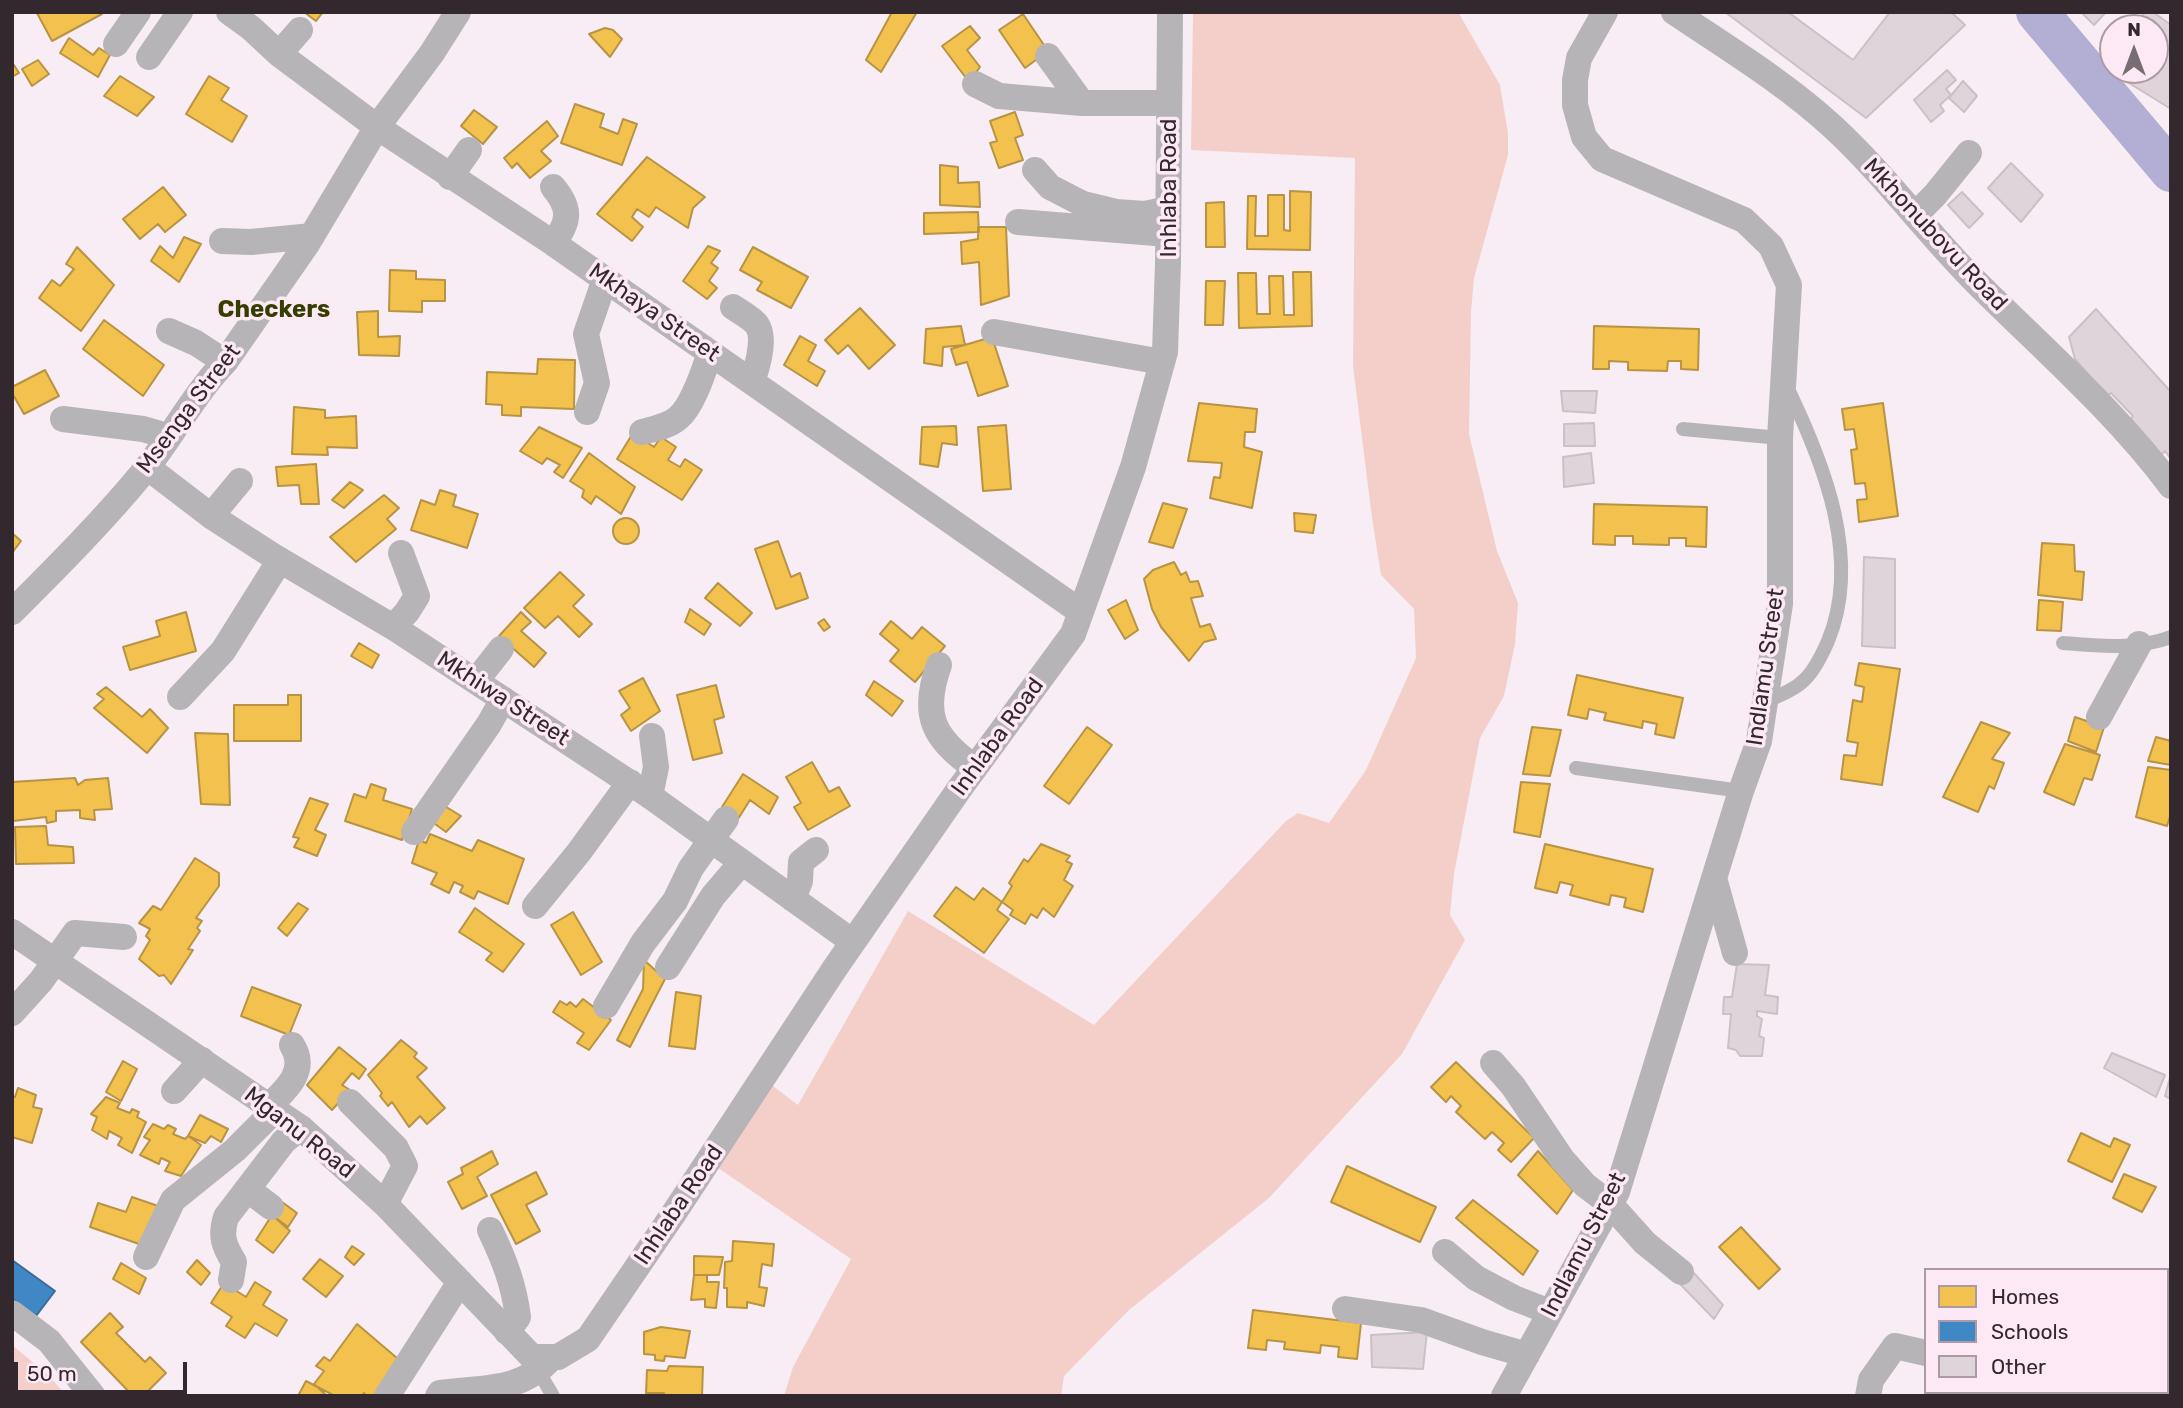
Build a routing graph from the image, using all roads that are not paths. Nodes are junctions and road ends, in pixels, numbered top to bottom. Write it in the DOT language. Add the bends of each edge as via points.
graph roads {
  1 [pos="138,12"];
  2 [pos="180,12"];
  3 [pos="229,12"];
  4 [pos="458,12"];
  5 [pos="1170,12"];
  6 [pos="1605,12"];
  7 [pos="1674,12"];
  8 [pos="255,20"];
  9 [pos="300,30"];
  10 [pos="116,44"];
  11 [pos="279,54"];
  12 [pos="1048,56"];
  13 [pos="149,57"];
  14 [pos="975,84"];
  15 [pos="1082,103"];
  16 [pos="1169,103"];
  17 [pos="377,127"];
  18 [pos="469,150"];
  19 [pos="1969,153"];
  20 [pos="1035,170"];
  21 [pos="450,177"];
  22 [pos="553,187"];
  23 [pos="1916,214"];
  24 [pos="1168,221"];
  25 [pos="1018,222"];
  26 [pos="312,236"];
  27 [pos="222,241"];
  28 [pos="553,243"];
  29 [pos="604,279"];
  30 [pos="733,307"];
  31 [pos="169,331"];
  32 [pos="994,332"];
  33 [pos="710,353"];
  34 [pos="225,362"];
  35 [pos="1162,362"];
  36 [pos="752,382"];
  37 [pos="1784,382"];
  38 [pos="587,412"];
  39 [pos="63,419"];
  40 [pos="1683,429"];
  41 [pos="642,432"];
  42 [pos="167,436"];
  43 [pos="1780,438"];
  44 [pos="147,467"];
  45 [pos="240,481"];
  46 [pos="2171,486"];
  47 [pos="211,516"];
  48 [pos="401,553"];
  49 [pos="280,560"];
  50 [pos="12,612"];
  51 [pos="1081,612"];
  52 [pos="393,627"];
  53 [pos="2171,637"];
  54 [pos="2063,643"];
  55 [pos="2139,644"];
  56 [pos="500,649"];
  57 [pos="939,665"];
  58 [pos="475,681"];
  59 [pos="180,696"];
  60 [pos="503,699"];
  61 [pos="1765,703"];
  62 [pos="2099,717"];
  63 [pos="652,736"];
  64 [pos="975,768"];
  65 [pos="1576,768"];
  66 [pos="640,789"];
  67 [pos="1741,791"];
  68 [pos="719,830"];
  69 [pos="414,832"];
  70 [pos="816,850"];
  71 [pos="742,862"];
  72 [pos="1714,878"];
  73 [pos="793,899"];
  74 [pos="535,906"];
  75 [pos="12,932"];
  76 [pos="124,937"];
  77 [pos="853,942"];
  78 [pos="1735,953"];
  79 [pos="56,961"];
  80 [pos="668,967"];
  81 [pos="606,1006"];
  82 [pos="12,1013"];
  83 [pos="292,1045"];
  84 [pos="202,1060"];
  85 [pos="1493,1063"];
  86 [pos="174,1091"];
  87 [pos="350,1102"];
  88 [pos="272,1108"];
  89 [pos="301,1128"];
  90 [pos="247,1189"];
  91 [pos="385,1203"];
  92 [pos="1610,1204"];
  93 [pos="271,1207"];
  94 [pos="491,1230"];
  95 [pos="1445,1252"];
  96 [pos="146,1257"];
  97 [pos="1681,1272"];
  98 [pos="231,1280"];
  99 [pos="460,1282"];
  100 [pos="1345,1309"];
  101 [pos="12,1312"];
  102 [pos="1550,1312"];
  103 [pos="507,1332"];
  104 [pos="1924,1353"];
  105 [pos="1527,1355"];
  106 [pos="550,1362"];
  107 [pos="1505,1395"];
  108 [pos="93,1396"];
  109 [pos="387,1396"];
  110 [pos="438,1396"];
  111 [pos="553,1396"];
  112 [pos="1868,1396"];
  1 -- 10 [label="street"];
  2 -- 13 [label="street"];
  3 -- 8 [label="street, Mkhaya Street"];
  4 -- 17 [label="street, Msenga Street"];
  5 -- 16 [label="street, Inhlaba Road"];
  6 -- 37 [label="street, Indlamu Street" via="1579,58 1575,80 1574,105 1584,137 1602,159 1744,220 1771,246 1789,285"];
  7 -- 23 [label="street, Mkhonubovu Road" via="1793,93 1833,127"];
  8 -- 11 [label="street, Mkhaya Street"];
  9 -- 11 [label="street"];
  11 -- 17 [label="street, Mkhaya Street"];
  12 -- 15 [label="street"];
  14 -- 15 [label="street" via="999,96"];
  15 -- 16 [label="street"];
  16 -- 24 [label="street, Inhlaba Road"];
  17 -- 21 [label="street, Mkhaya Street"];
  17 -- 26 [label="street, Msenga Street"];
  18 -- 21 [label="street"];
  19 -- 23 [label="street"];
  20 -- 24 [label="street" via="1049,187 1083,204"];
  21 -- 28 [label="street, Mkhaya Street"];
  22 -- 28 [label="street" via="567,215 564,230"];
  23 -- 46 [label="street, Mkhonubovu Road" via="1973,278 2143,448"];
  24 -- 25 [label="street"];
  24 -- 35 [label="street, Inhlaba Road"];
  26 -- 27 [label="street"];
  26 -- 34 [label="street, Msenga Street"];
  28 -- 29 [label="street, Mkhaya Street"];
  29 -- 33 [label="street, Mkhaya Street"];
  29 -- 38 [label="street" via="586,334 597,383"];
  30 -- 36 [label="street" via="757,324 760,334 759,362"];
  31 -- 34 [label="street"];
  32 -- 35 [label="street"];
  33 -- 36 [label="street, Mkhaya Street"];
  33 -- 41 [label="street" via="701,380 679,417"];
  34 -- 42 [label="street, Msenga Street"];
  35 -- 51 [label="street, Inhlaba Road" via="1133,467"];
  36 -- 51 [label="street, Mkhaya Street"];
  37 -- 43 [label="street, Indlamu Street"];
  37 -- 61 [label="lane" via="1817,452 1836,523 1842,571 1836,621 1821,658 1802,682"];
  39 -- 42 [label="street"];
  40 -- 43 [label="lane"];
  42 -- 44 [label="street, Msenga Street"];
  43 -- 61 [label="street, Indlamu Street" via="1780,604"];
  44 -- 47 [label="street, Mkhiwa Street"];
  44 -- 50 [label="street, Msenga Street" via="100,523"];
  45 -- 47 [label="street"];
  47 -- 49 [label="street, Mkhiwa Street"];
  48 -- 52 [label="street" via="417,596"];
  49 -- 52 [label="street, Mkhiwa Street"];
  49 -- 59 [label="street" via="223,651"];
  51 -- 64 [label="street, Inhlaba Road" via="1073,634"];
  52 -- 58 [label="street, Mkhiwa Street"];
  53 -- 55 [label="lane"];
  54 -- 55 [label="lane"];
  55 -- 62 [label="street"];
  56 -- 58 [label="street"];
  57 -- 64 [label="street" via="931,687 932,717 940,738"];
  58 -- 60 [label="street, Mkhiwa Street"];
  60 -- 66 [label="street, Mkhiwa Street"];
  60 -- 69 [label="street"];
  61 -- 67 [label="street, Indlamu Street" via="1759,741"];
  63 -- 66 [label="street" via="656,767"];
  64 -- 77 [label="street, Inhlaba Road"];
  65 -- 67 [label="lane"];
  66 -- 68 [label="street, Mkhiwa Street"];
  66 -- 74 [label="street"];
  67 -- 72 [label="street, Indlamu Street"];
  68 -- 71 [label="street, Mkhiwa Street"];
  68 -- 81 [label="street"];
  70 -- 73 [label="street" via="801,862"];
  71 -- 73 [label="street, Mkhiwa Street"];
  71 -- 80 [label="street" via="713,896"];
  72 -- 78 [label="street"];
  72 -- 92 [label="street, Indlamu Street"];
  73 -- 77 [label="street, Mkhiwa Street"];
  75 -- 79 [label="street, Mganu Road"];
  76 -- 79 [label="street" via="75,933"];
  77 -- 106 [label="street, Inhlaba Road" via="588,1339"];
  79 -- 82 [label="street"];
  79 -- 84 [label="street, Mganu Road"];
  83 -- 88 [label="street" via="299,1055 299,1068"];
  84 -- 86 [label="street"];
  84 -- 88 [label="street, Mganu Road"];
  85 -- 92 [label="street" via="1562,1159"];
  87 -- 91 [label="street" via="396,1148 405,1166"];
  88 -- 89 [label="street, Mganu Road"];
  88 -- 96 [label="street" via="235,1150 173,1200"];
  89 -- 90 [label="street" via="284,1141"];
  89 -- 91 [label="street, Mganu Road"];
  90 -- 93 [label="street"];
  90 -- 98 [label="street" via="222,1229 223,1246 234,1262"];
  91 -- 99 [label="street, Mganu Road"];
  92 -- 97 [label="street" via="1645,1243"];
  92 -- 102 [label="street, Indlamu Street"];
  94 -- 103 [label="street" via="515,1293 518,1317"];
  95 -- 102 [label="street" via="1476,1278"];
  99 -- 103 [label="street, Mganu Road"];
  99 -- 109 [label="street"];
  100 -- 105 [label="street" via="1420,1320"];
  101 -- 108 [label="street" via="49,1341"];
  102 -- 105 [label="street, Indlamu Street"];
  103 -- 106 [label="street, Mganu Road" via="532,1357"];
  104 -- 112 [label="street" via="1895,1346 1871,1380"];
  105 -- 107 [label="street, Indlamu Street"];
  106 -- 110 [label="street, Inhlaba Road" via="509,1385"];
  106 -- 111 [label="lane"];
}
